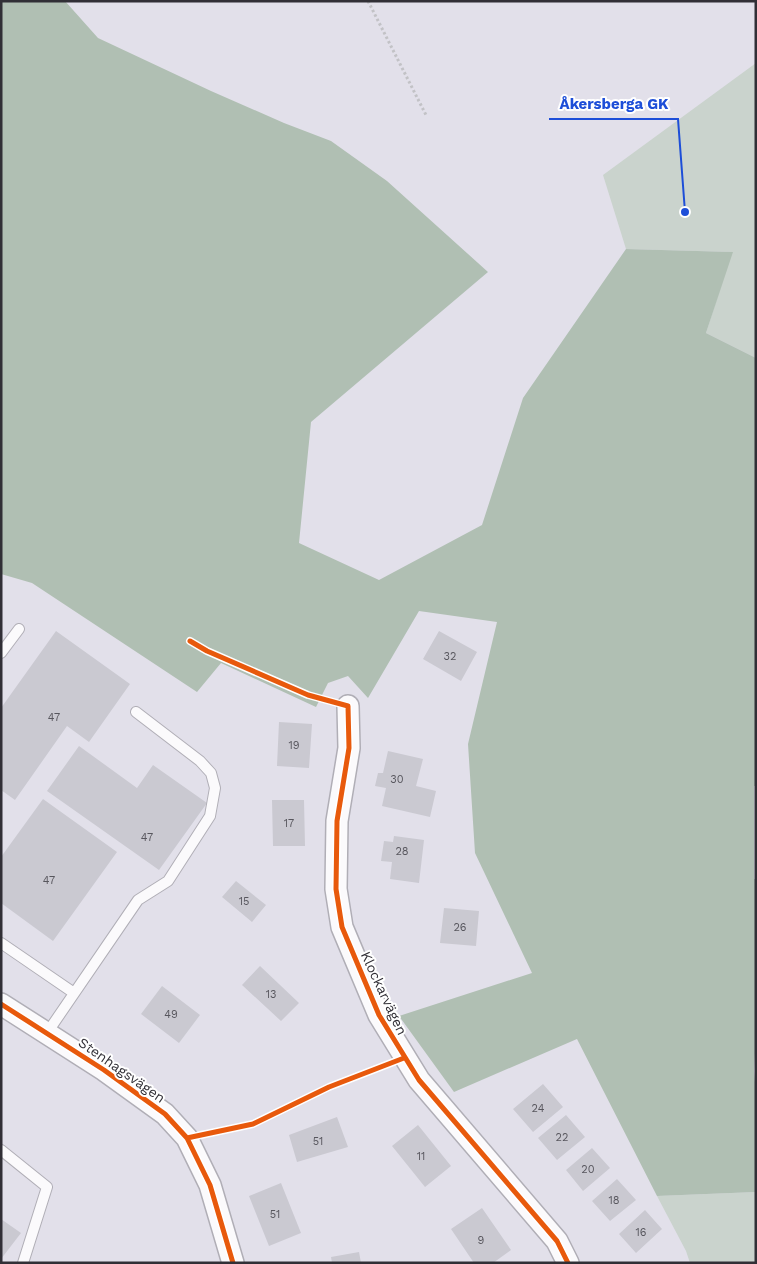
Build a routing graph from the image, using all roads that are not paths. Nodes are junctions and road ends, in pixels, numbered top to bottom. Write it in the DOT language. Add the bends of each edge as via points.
graph roads {
  1 [pos="19,630"];
  2 [pos="1,652"];
  3 [pos="348,706"];
  4 [pos="136,712"];
  5 [pos="1,943"];
  6 [pos="74,993"];
  7 [pos="1,1004"];
  8 [pos="47,1033"];
  9 [pos="1,1150"];
  10 [pos="23,1263"];
  11 [pos="233,1263"];
  12 [pos="568,1263"];
  1 -- 2 [label="lane"];
  3 -- 12 [label="street, Klockarvägen" via="349,748 336,821 336,889 342,927 379,1015 419,1080 557,1241"];
  4 -- 6 [label="lane" via="200,761 211,774 215,788 210,816 168,881 138,900"];
  5 -- 6 [label="lane"];
  6 -- 8 [label="lane"];
  7 -- 8 [label="street, Stenhagsvägen"];
  8 -- 11 [label="street, Stenhagsvägen" via="165,1114 187,1138 210,1185"];
  9 -- 10 [label="lane" via="47,1187"];
}
